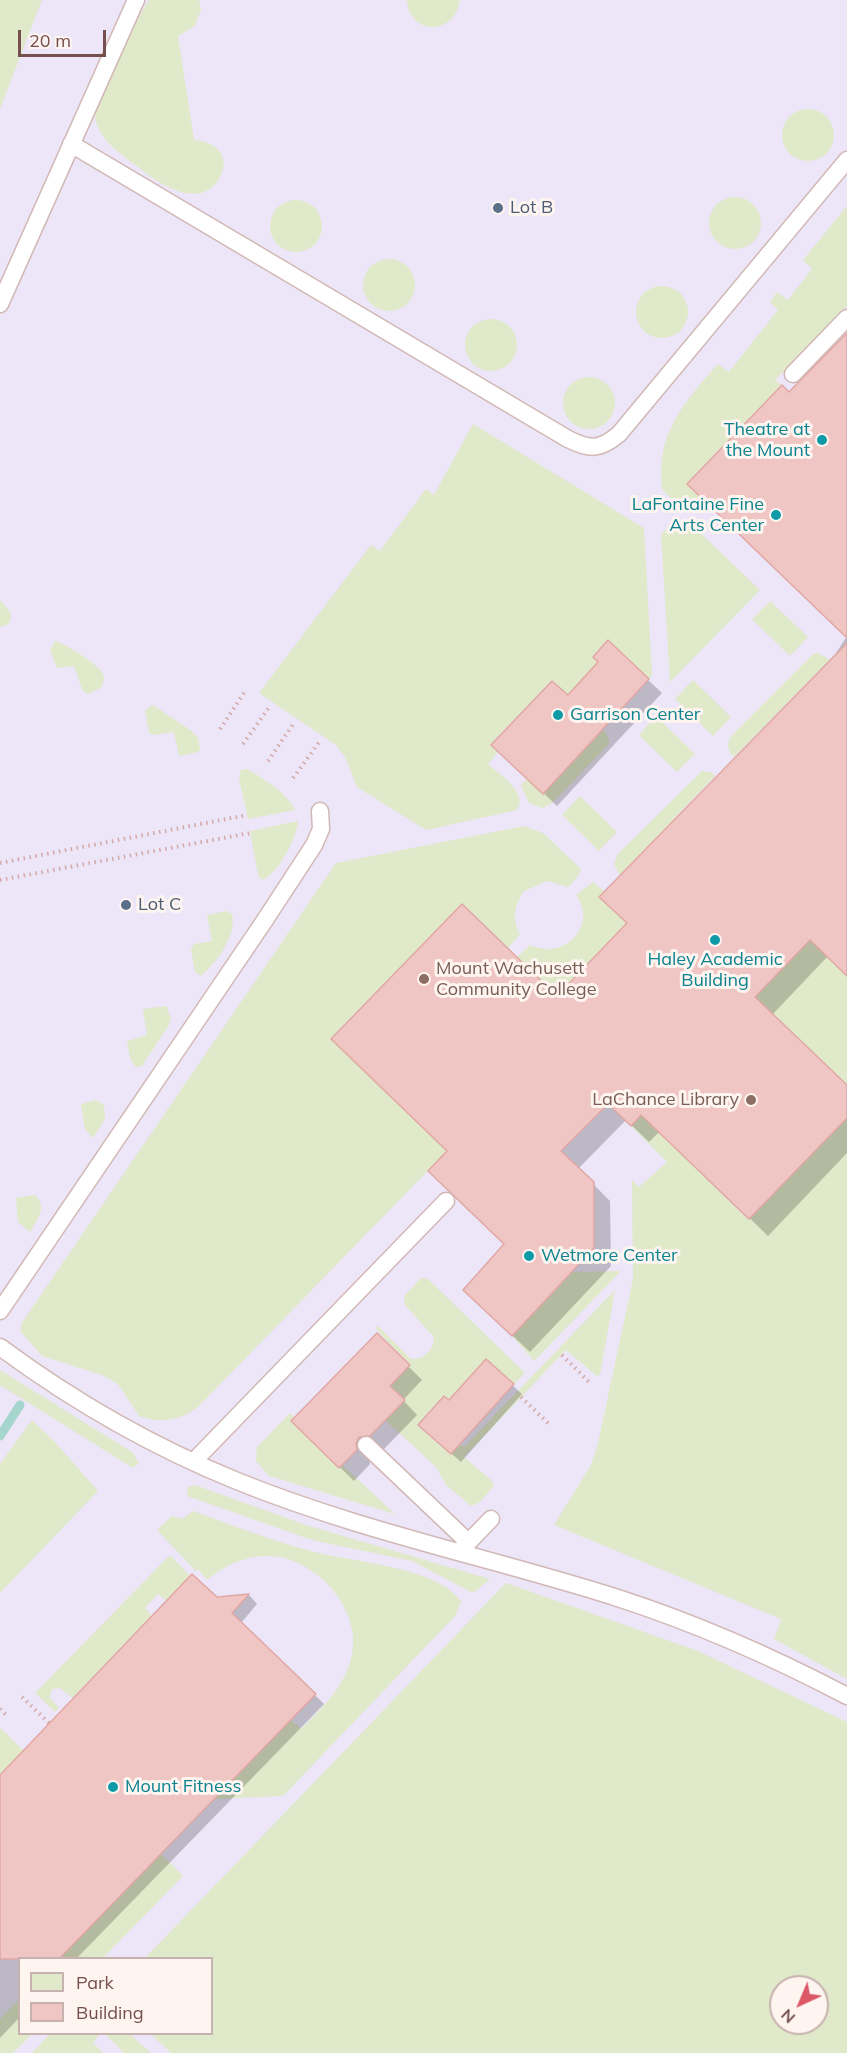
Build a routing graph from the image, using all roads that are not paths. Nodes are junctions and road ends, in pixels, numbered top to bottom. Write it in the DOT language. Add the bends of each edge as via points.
graph roads {
  1 [pos="136,0"];
  2 [pos="71,144"];
  3 [pos="847,160"];
  4 [pos="0,304"];
  5 [pos="847,318"];
  6 [pos="794,374"];
  7 [pos="320,811"];
  8 [pos="446,1201"];
  9 [pos="0,1311"];
  10 [pos="0,1347"];
  11 [pos="366,1445"];
  12 [pos="193,1462"];
  13 [pos="491,1519"];
  14 [pos="463,1547"];
  15 [pos="847,1696"];
  1 -- 2 [label="lane"];
  2 -- 3 [label="lane" via="568,439 597,448 619,434"];
  2 -- 4 [label="lane"];
  5 -- 6 [label="lane"];
  7 -- 9 [label="lane" via="321,829 314,845"];
  8 -- 12 [label="lane"];
  10 -- 12 [label="lane" via="101,1414"];
  11 -- 14 [label="lane"];
  12 -- 14 [label="lane" via="291,1500"];
  13 -- 14 [label="lane"];
  14 -- 15 [label="lane" via="709,1630"];
}
